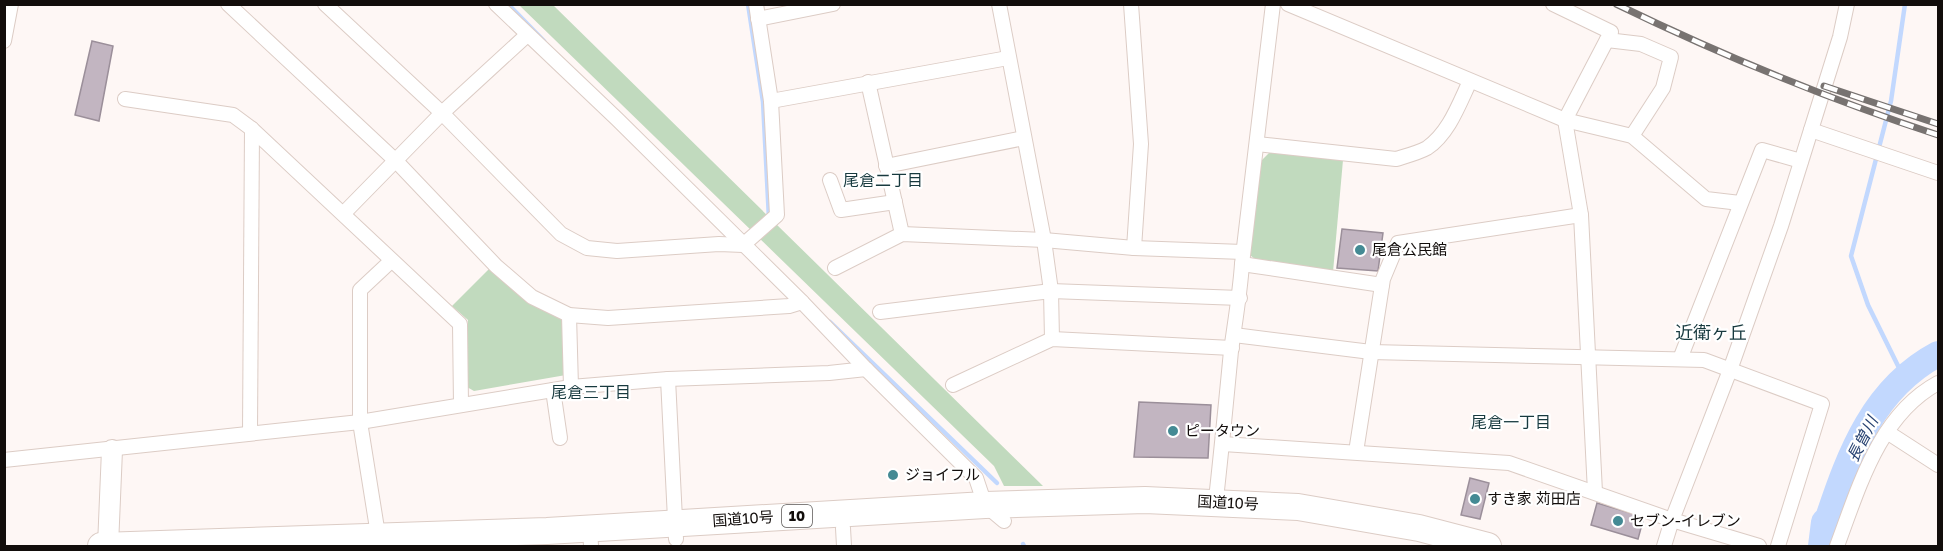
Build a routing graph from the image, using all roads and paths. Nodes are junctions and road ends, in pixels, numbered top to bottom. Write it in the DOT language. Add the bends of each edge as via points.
graph roads {
  1 [pos="11,4"];
  2 [pos="228,4"];
  3 [pos="325,4"];
  4 [pos="496,4"];
  5 [pos="756,4"];
  6 [pos="833,4"];
  7 [pos="999,4"];
  8 [pos="1131,4"];
  9 [pos="1273,4"];
  10 [pos="1288,4"];
  11 [pos="1553,4"];
  12 [pos="1847,4"];
  13 [pos="758,19"];
  14 [pos="527,35"];
  15 [pos="1607,40"];
  16 [pos="4,41"];
  17 [pos="1008,58"];
  18 [pos="1470,81"];
  19 [pos="868,82"];
  20 [pos="125,99"];
  21 [pos="771,101"];
  22 [pos="442,113"];
  23 [pos="1565,120"];
  24 [pos="252,129"];
  25 [pos="1811,130"];
  26 [pos="1632,136"];
  27 [pos="1024,138"];
  28 [pos="1257,144"];
  29 [pos="396,161"];
  30 [pos="1801,161"];
  31 [pos="886,166"];
  32 [pos="1938,173"];
  33 [pos="830,180"];
  34 [pos="895,202"];
  35 [pos="1740,203"];
  36 [pos="344,213"];
  37 [pos="1581,215"];
  38 [pos="902,234"];
  39 [pos="1044,240"];
  40 [pos="743,245"];
  41 [pos="1134,248"];
  42 [pos="1242,258"];
  43 [pos="391,261"];
  44 [pos="834,267"];
  45 [pos="1382,285"];
  46 [pos="1051,291"];
  47 [pos="1240,298"];
  48 [pos="802,302"];
  49 [pos="880,312"];
  50 [pos="569,315"];
  51 [pos="1052,339"];
  52 [pos="1233,342"];
  53 [pos="1371,352"];
  54 [pos="1588,357"];
  55 [pos="1680,359"];
  56 [pos="866,369"];
  57 [pos="1730,370"];
  58 [pos="668,379"];
  59 [pos="1938,383"];
  60 [pos="953,385"];
  61 [pos="571,387"];
  62 [pos="553,390"];
  63 [pos="460,405"];
  64 [pos="360,422"];
  65 [pos="250,432"];
  66 [pos="1887,432"];
  67 [pos="560,438"];
  68 [pos="1223,444"];
  69 [pos="112,450"];
  70 [pos="1356,452"];
  71 [pos="4,460"];
  72 [pos="1938,465"];
  73 [pos="1596,492"];
  74 [pos="985,505"];
  75 [pos="1215,509"];
  76 [pos="1672,520"];
  77 [pos="1004,521"];
  78 [pos="675,531"];
  79 [pos="843,537"];
  80 [pos="469,540"];
  81 [pos="591,540"];
  82 [pos="379,542"];
  83 [pos="101,546"];
  84 [pos="108,546"];
  85 [pos="547,546"];
  86 [pos="1428,546"];
  87 [pos="1488,546"];
  88 [pos="1664,546"];
  89 [pos="1759,546"];
  90 [pos="1778,546"];
  91 [pos="1837,546"];
  1 -- 16 [label="street"];
  2 -- 29 [label="street"];
  3 -- 22 [label="street"];
  4 -- 14 [label="street"];
  5 -- 13 [label="street"];
  6 -- 13 [label="street"];
  7 -- 17 [label="street"];
  8 -- 41 [label="street" via="1141,144"];
  9 -- 28 [label="street"];
  10 -- 18 [label="street"];
  11 -- 15 [label="street" via="1611,32"];
  12 -- 25 [label="street"];
  13 -- 21 [label="street"];
  14 -- 22 [label="street"];
  14 -- 40 [label="street"];
  15 -- 23 [label="street"];
  15 -- 26 [label="street" via="1641,44 1671,57 1663,88"];
  17 -- 19 [label="street"];
  17 -- 27 [label="street"];
  18 -- 23 [label="street"];
  18 -- 28 [label="street" via="1438,138 1410,155 1396,159"];
  19 -- 21 [label="street"];
  19 -- 31 [label="street"];
  20 -- 24 [label="street" via="233,115"];
  21 -- 40 [label="street" via="777,215"];
  22 -- 29 [label="street"];
  22 -- 40 [label="street" via="561,234 587,248 617,251"];
  23 -- 26 [label="street"];
  23 -- 37 [label="street"];
  24 -- 36 [label="street"];
  24 -- 65 [label="street"];
  25 -- 30 [label="street"];
  25 -- 32 [label="street"];
  26 -- 35 [label="street" via="1706,199"];
  27 -- 31 [label="street"];
  27 -- 39 [label="street"];
  28 -- 42 [label="street"];
  29 -- 36 [label="street"];
  29 -- 50 [label="street" via="496,266 532,297"];
  30 -- 35 [label="street" via="1762,150"];
  30 -- 57 [label="street"];
  31 -- 34 [label="street"];
  33 -- 34 [label="street" via="841,210"];
  34 -- 38 [label="street"];
  35 -- 55 [label="street"];
  36 -- 43 [label="street"];
  37 -- 45 [label="street" via="1398,243"];
  37 -- 54 [label="street"];
  38 -- 39 [label="street"];
  38 -- 44 [label="street"];
  39 -- 41 [label="street"];
  39 -- 46 [label="street"];
  40 -- 48 [label="street"];
  41 -- 42 [label="street"];
  42 -- 45 [label="street"];
  42 -- 47 [label="street"];
  43 -- 63 [label="street" via="460,324"];
  43 -- 64 [label="street" via="360,290"];
  45 -- 53 [label="street"];
  46 -- 47 [label="street"];
  46 -- 49 [label="street"];
  46 -- 51 [label="street"];
  47 -- 52 [label="street"];
  48 -- 50 [label="street" via="608,318"];
  48 -- 56 [label="street"];
  50 -- 61 [label="street"];
  51 -- 52 [label="street"];
  51 -- 60 [label="street"];
  52 -- 53 [label="street"];
  52 -- 68 [label="street"];
  53 -- 54 [label="street"];
  53 -- 70 [label="street"];
  54 -- 55 [label="street"];
  54 -- 73 [label="street"];
  55 -- 57 [label="street" via="1704,360"];
  56 -- 58 [label="street"];
  56 -- 74 [label="street" via="976,478"];
  57 -- 76 [label="street"];
  57 -- 90 [label="street" via="1822,404"];
  58 -- 61 [label="street"];
  58 -- 78 [label="street"];
  59 -- 66 [label="street" via="1910,403"];
  61 -- 62 [label="street"];
  62 -- 63 [label="street"];
  62 -- 67 [label="street"];
  63 -- 64 [label="street"];
  64 -- 65 [label="street"];
  64 -- 82 [label="street"];
  65 -- 69 [label="street"];
  66 -- 72 [label="street"];
  66 -- 91 [label="street" via="1869,462"];
  68 -- 70 [label="street"];
  68 -- 75 [label="street"];
  69 -- 71 [label="street"];
  69 -- 84 [label="street"];
  70 -- 73 [label="street" via="1509,463"];
  73 -- 76 [label="street"];
  74 -- 75 [label="highway, 国道10号 / 10" via="1145,500"];
  74 -- 77 [label="street"];
  74 -- 78 [label="highway, 国道10号 / 10"];
  75 -- 77 [label="highway, 国道10号 / 10"];
  75 -- 86 [label="highway, 国道10号 / 10"];
  75 -- 87 [label="highway, 国道10号 / 10" via="1298,507 1419,528"];
  76 -- 88 [label="street"];
  76 -- 89 [label="street"];
  77 -- 79 [label="highway, 国道10号 / 10"];
  78 -- 79 [label="highway, 国道10号 / 10"];
  78 -- 81 [label="highway, 国道10号 / 10"];
  80 -- 81 [label="highway, 国道10号 / 10"];
  80 -- 82 [label="highway, 国道10号 / 10"];
  81 -- 85 [label="highway, 国道10号 / 10"];
  82 -- 84 [label="highway, 国道10号 / 10"];
  83 -- 84 [label="highway, 国道10号 / 10"];
}
